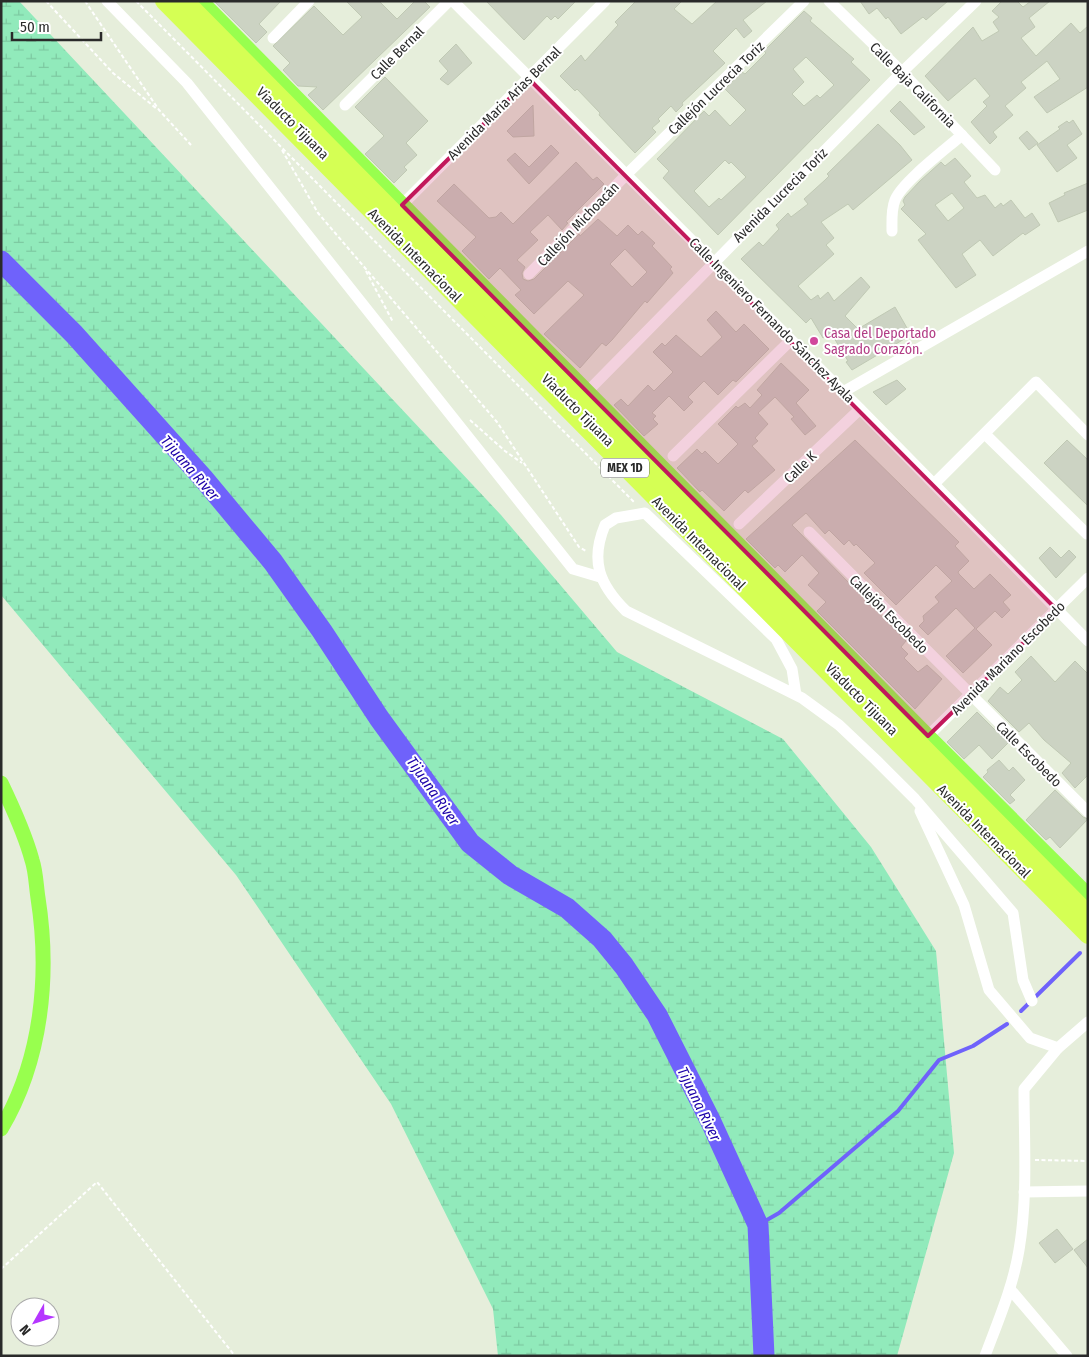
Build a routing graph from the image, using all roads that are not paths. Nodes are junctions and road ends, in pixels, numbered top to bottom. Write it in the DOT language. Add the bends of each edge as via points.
graph roads {
  1 [pos="107,1"];
  2 [pos="164,1"];
  3 [pos="172,1"];
  4 [pos="180,1"];
  5 [pos="185,1"];
  6 [pos="200,1"];
  7 [pos="309,1"];
  8 [pos="451,1"];
  9 [pos="605,1"];
  10 [pos="804,1"];
  11 [pos="829,1"];
  12 [pos="976,1"];
  13 [pos="273,38"];
  14 [pos="902,72"];
  15 [pos="529,79"];
  16 [pos="345,105"];
  17 [pos="962,135"];
  18 [pos="995,170"];
  19 [pos="627,174"];
  20 [pos="402,205"];
  21 [pos="892,231"];
  22 [pos="1088,251"];
  23 [pos="714,262"];
  24 [pos="529,274"];
  25 [pos="791,340"];
  26 [pos="587,392"];
  27 [pos="843,392"];
  28 [pos="860,409"];
  29 [pos="985,434"];
  30 [pos="1088,435"];
  31 [pos="673,456"];
  32 [pos="934,484"];
  33 [pos="739,524"];
  34 [pos="809,532"];
  35 [pos="1087,534"];
  36 [pos="600,577"];
  37 [pos="1088,578"];
  38 [pos="1057,610"];
  39 [pos="1088,641"];
  40 [pos="796,695"];
  41 [pos="970,696"];
  42 [pos="928,736"];
  43 [pos="1,783"];
  44 [pos="915,800"];
  45 [pos="1088,812"];
  46 [pos="1088,895"];
  47 [pos="1088,914"];
  48 [pos="1088,920"];
  49 [pos="1088,927"];
  50 [pos="1088,934"];
  51 [pos="1032,1001"];
  52 [pos="1088,1022"];
  53 [pos="1058,1048"];
  54 [pos="1,1129"];
  55 [pos="1088,1191"];
  56 [pos="1024,1192"];
  57 [pos="1010,1289"];
  58 [pos="985,1356"];
  59 [pos="1067,1356"];
  1 -- 36 [label="street" via="187,83 573,569"];
  2 -- 50 [label="highway, Avenida Internacional / MEX 1D"];
  3 -- 49 [label="highway, Viaducto Tijuana"];
  4 -- 48 [label="highway, Viaducto Tijuana"];
  5 -- 47 [label="highway, Avenida Internacional / MEX 1D"];
  6 -- 20 [label="main road, Avenida Internacional"];
  7 -- 13 [label="street"];
  8 -- 15 [label="street, Calle Ingeniero Fernando Sánchez Ayala"];
  8 -- 16 [label="street, Calle Bernal"];
  9 -- 15 [label="street, Avenida Maria Arias Bernal"];
  10 -- 19 [label="street, Callejón Lucrecia Toriz"];
  11 -- 14 [label="street, Calle Baja California"];
  12 -- 14 [label="street, Avenida Lucrecia Toriz"];
  14 -- 17 [label="street, Calle Baja California"];
  14 -- 23 [label="street, Avenida Lucrecia Toriz"];
  15 -- 19 [label="street, Calle Ingeniero Fernando Sánchez Ayala"];
  15 -- 20 [label="street, Avenida Maria Arias Bernal"];
  17 -- 18 [label="street, Calle Baja California"];
  17 -- 21 [label="street" via="904,187 892,210"];
  19 -- 23 [label="street, Calle Ingeniero Fernando Sánchez Ayala"];
  19 -- 24 [label="street, Callejón Michoacán"];
  20 -- 26 [label="main road, Avenida Internacional"];
  22 -- 27 [label="street"];
  23 -- 25 [label="street, Calle Ingeniero Fernando Sánchez Ayala"];
  23 -- 26 [label="street, Avenida Lucrecia Toriz"];
  25 -- 27 [label="street, Calle Ingeniero Fernando Sánchez Ayala"];
  25 -- 31 [label="street"];
  26 -- 42 [label="main road, Avenida Internacional"];
  27 -- 28 [label="street, Calle Ingeniero Fernando Sánchez Ayala"];
  28 -- 32 [label="street, Calle Ingeniero Fernando Sánchez Ayala"];
  28 -- 33 [label="street, Calle K"];
  29 -- 30 [label="street" via="1036,382"];
  29 -- 32 [label="street"];
  29 -- 35 [label="street"];
  32 -- 38 [label="street, Calle Ingeniero Fernando Sánchez Ayala"];
  34 -- 41 [label="street, Callejón Escobedo"];
  36 -- 40 [label="street" via="614,599 626,610"];
  36 -- 40 [label="street" via="596,557 606,525 616,518 645,513 776,640 792,670"];
  37 -- 38 [label="street, Avenida Mariano Escobedo"];
  38 -- 39 [label="street, Calle Ingeniero Fernando Sánchez Ayala"];
  38 -- 41 [label="street, Avenida Mariano Escobedo"];
  40 -- 44 [label="street" via="839,725"];
  41 -- 42 [label="street, Avenida Mariano Escobedo"];
  41 -- 45 [label="street, Calle Escobedo"];
  42 -- 46 [label="main road, Avenida Internacional"];
  43 -- 54 [label="main road" via="33,863 42,925 44,978 31,1056"];
  44 -- 51 [label="street" via="1013,913 1024,980"];
  44 -- 53 [label="street" via="964,906 989,990 1030,1038"];
  52 -- 53 [label="street"];
  53 -- 56 [label="street" via="1024,1089"];
  55 -- 56 [label="street"];
  56 -- 57 [label="street" via="1019,1250"];
  57 -- 58 [label="street"];
  57 -- 59 [label="street"];
}
